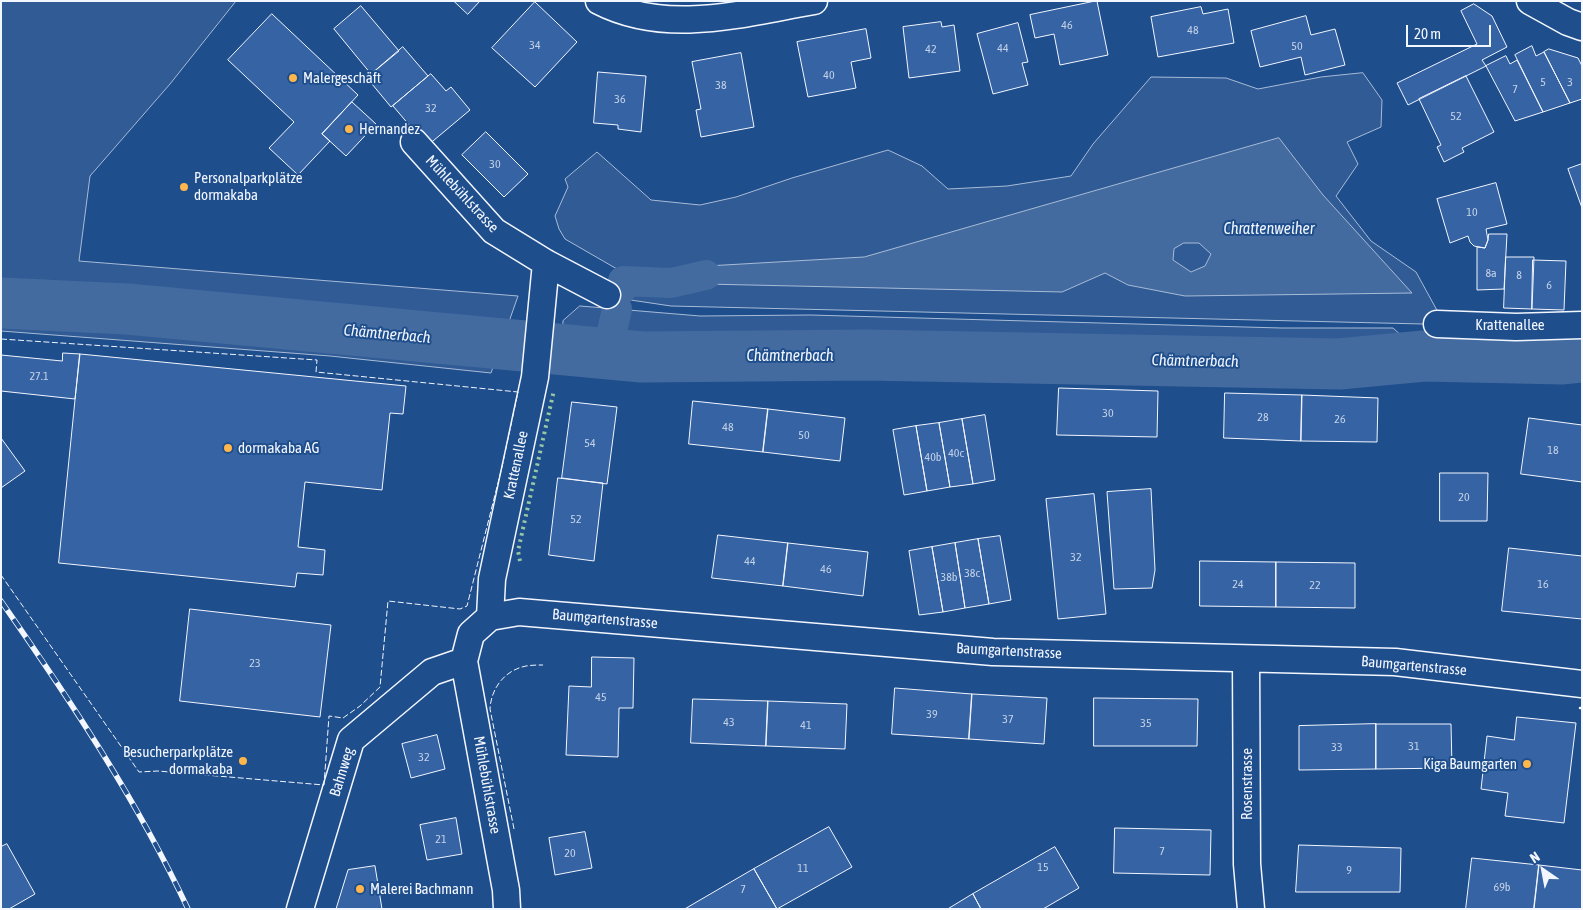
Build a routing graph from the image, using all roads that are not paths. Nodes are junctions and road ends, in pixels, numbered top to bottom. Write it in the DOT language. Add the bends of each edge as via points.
graph roads {
  1 [pos="599,1"];
  2 [pos="814,1"];
  3 [pos="1530,1"];
  4 [pos="1582,27"];
  5 [pos="414,142"];
  6 [pos="546,263"];
  7 [pos="607,295"];
  8 [pos="1437,324"];
  9 [pos="1582,325"];
  10 [pos="490,617"];
  11 [pos="1246,659"];
  12 [pos="464,661"];
  13 [pos="1582,684"];
  14 [pos="300,909"];
  15 [pos="507,909"];
  16 [pos="1250,909"];
  1 -- 2 [label="street" via="616,10 669,20 708,19"];
  3 -- 4 [label="street"];
  5 -- 6 [label="street, Mühlebühlstrasse" via="494,231"];
  6 -- 7 [label="street"];
  6 -- 10 [label="street, Krattenallee" via="535,376 492,579"];
  8 -- 9 [label="street, Krattenallee"];
  10 -- 11 [label="street, Baumgartenstrasse" via="519,612 993,652"];
  10 -- 12 [label="street" via="471,634"];
  11 -- 13 [label="street, Baumgartenstrasse" via="1395,662"];
  11 -- 16 [label="street, Rosenstrasse"];
  12 -- 14 [label="street, Bahnweg" via="432,672 351,740"];
  12 -- 15 [label="street, Mühlebühlstrasse"];
}
